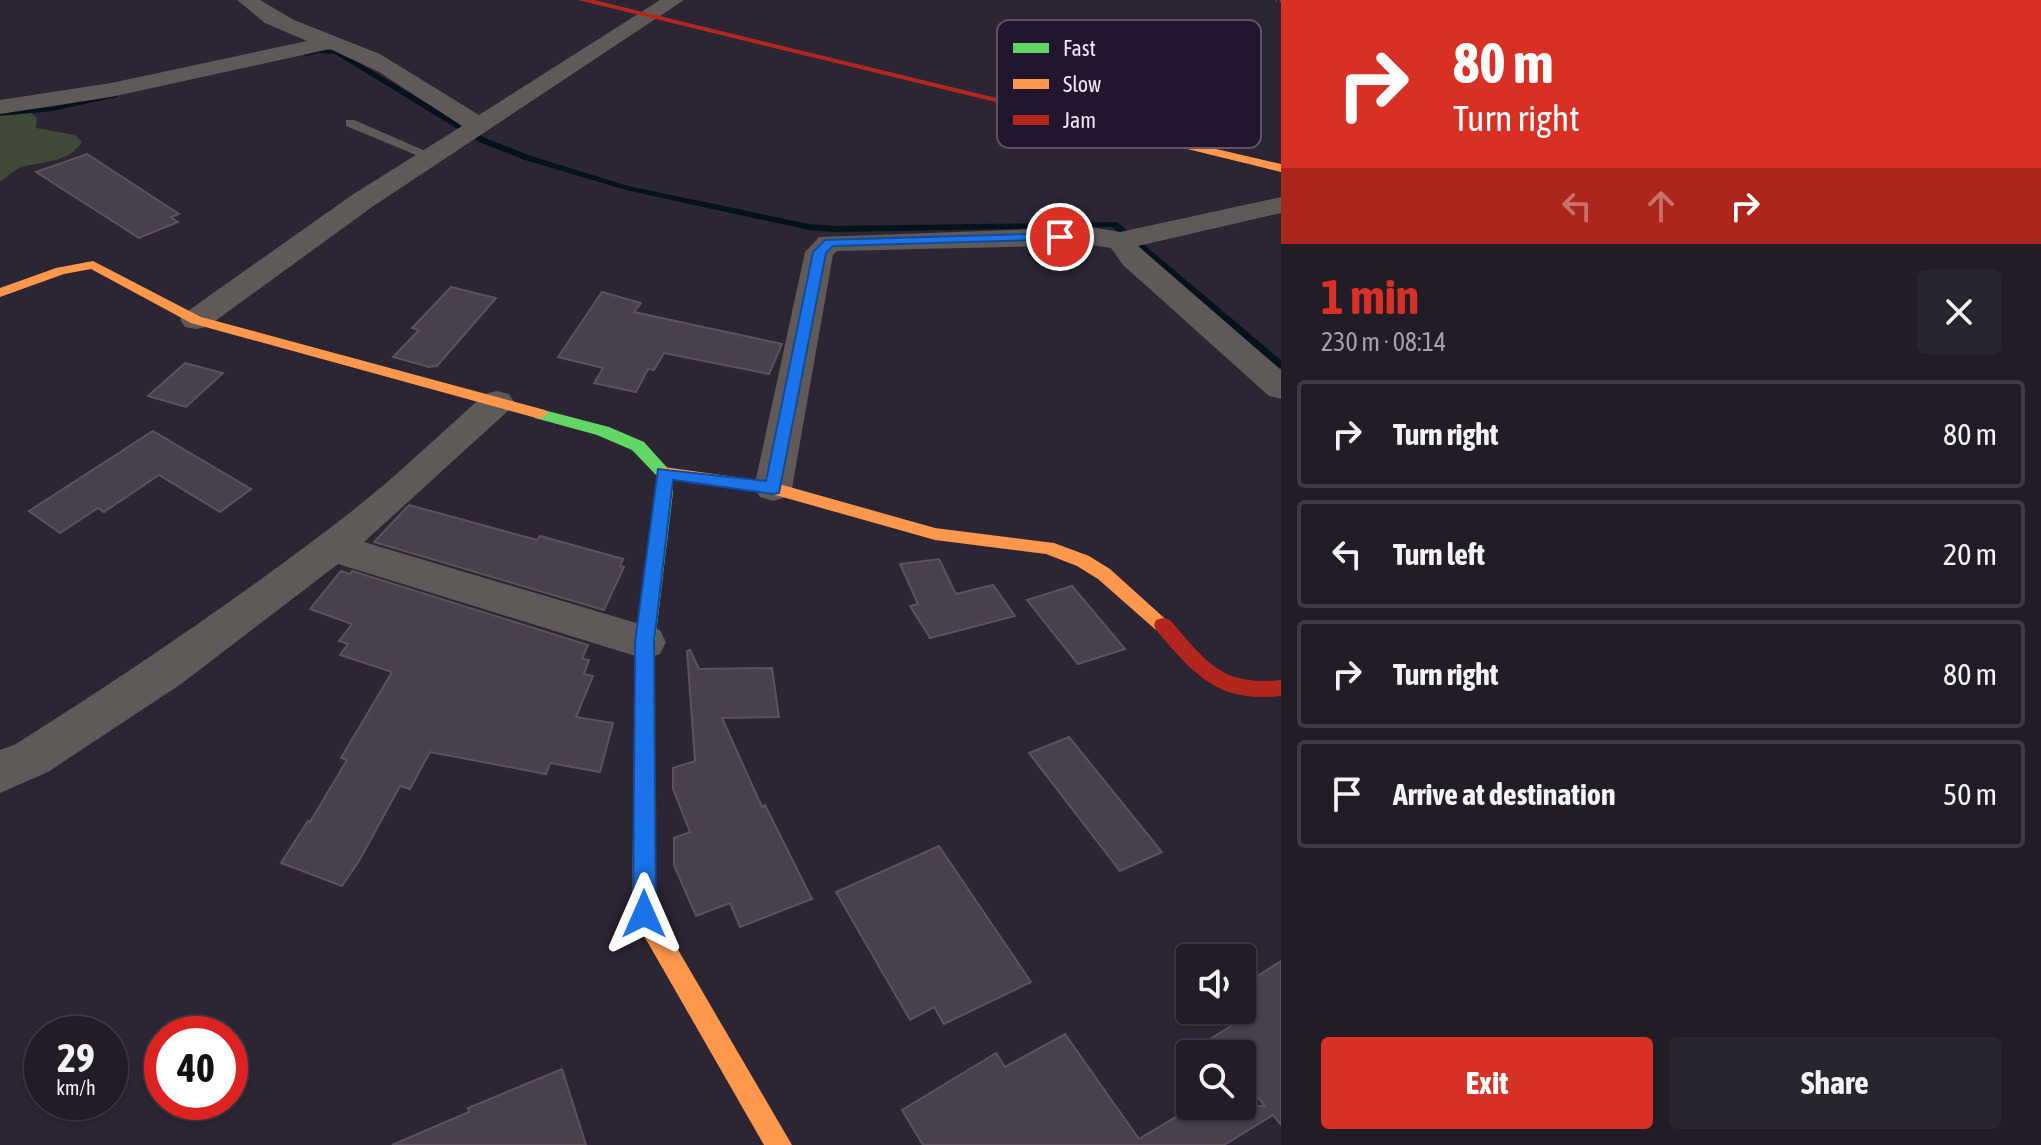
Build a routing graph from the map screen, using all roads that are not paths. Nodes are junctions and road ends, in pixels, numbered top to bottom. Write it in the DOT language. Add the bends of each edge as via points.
graph roads {
  1 [pos="247,0"];
  2 [pos="583,0"];
  3 [pos="674,0"];
  4 [pos="649,16"];
  5 [pos="329,43"];
  6 [pos="997,100"];
  7 [pos="0,107"];
  8 [pos="350,123"];
  9 [pos="479,126"];
  10 [pos="1198,148"];
  11 [pos="431,156"];
  12 [pos="1281,168"];
  13 [pos="1281,205"];
  14 [pos="1120,241"];
  15 [pos="0,293"];
  16 [pos="196,320"];
  17 [pos="1281,388"];
  18 [pos="497,402"];
  19 [pos="664,473"];
  20 [pos="773,488"];
  21 [pos="331,547"];
  22 [pos="645,642"];
  23 [pos="1281,688"];
  24 [pos="0,772"];
  25 [pos="779,1145"];
  1 -- 5 [label="street" via="265,16"];
  2 -- 4 [label="street"];
  3 -- 4 [label="street"];
  4 -- 6 [label="street"];
  4 -- 9 [label="street"];
  5 -- 7 [label="street" via="111,90"];
  5 -- 9 [label="street" via="360,53"];
  8 -- 11 [label="lane"];
  9 -- 11 [label="street"];
  10 -- 12 [label="street"];
  11 -- 16 [label="street"];
  13 -- 14 [label="street"];
  14 -- 17 [label="street" via="1133,259"];
  14 -- 20 [label="street" via="1090,236 829,243 819,252"];
  15 -- 16 [label="street" via="93,265"];
  16 -- 18 [label="street"];
  18 -- 19 [label="street" via="603,431 638,446"];
  18 -- 21 [label="street"];
  19 -- 20 [label="street"];
  19 -- 22 [label="street"];
  20 -- 23 [label="street" via="877,521 1047,547 1072,556 1130,596 1202,671 1226,687 1257,695"];
  21 -- 22 [label="street"];
  21 -- 24 [label="street" via="166,671 32,758"];
  22 -- 25 [label="street" via="644,914"];
}
